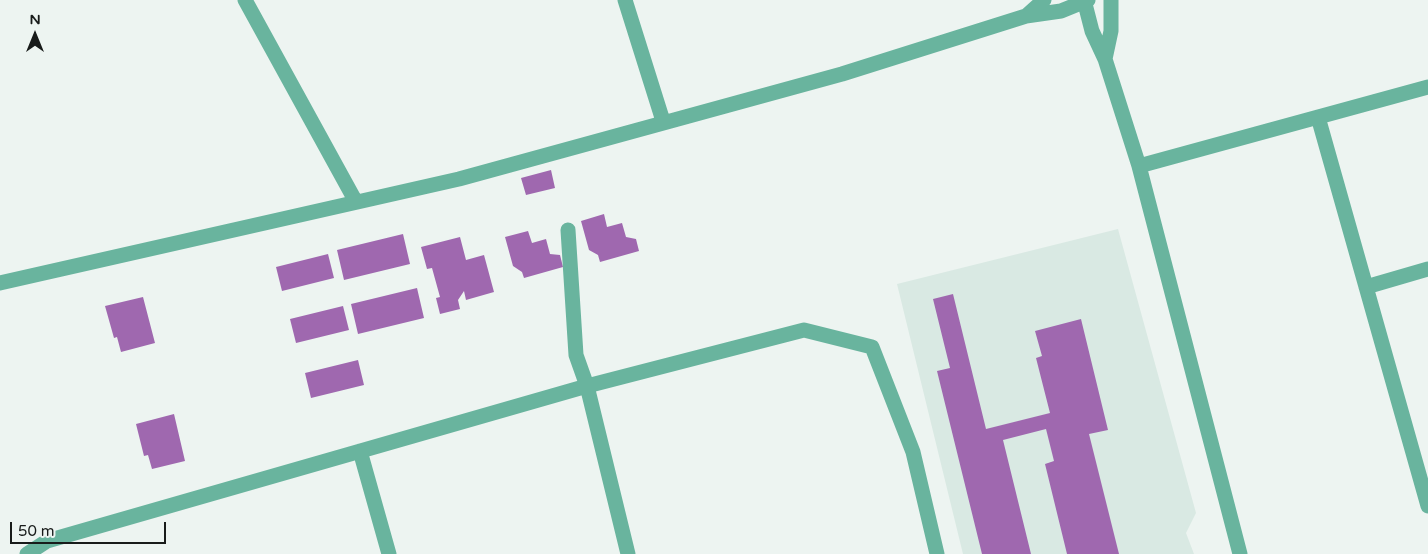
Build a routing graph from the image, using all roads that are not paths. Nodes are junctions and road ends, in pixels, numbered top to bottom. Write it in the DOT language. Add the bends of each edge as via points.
graph roads {
  1 [pos="245,0"];
  2 [pos="625,0"];
  3 [pos="1044,0"];
  4 [pos="1085,0"];
  5 [pos="1111,0"];
  6 [pos="1026,16"];
  7 [pos="1105,59"];
  8 [pos="1428,87"];
  9 [pos="1318,117"];
  10 [pos="663,121"];
  11 [pos="1139,166"];
  12 [pos="356,202"];
  13 [pos="568,230"];
  14 [pos="1428,269"];
  15 [pos="0,284"];
  16 [pos="1366,287"];
  17 [pos="586,386"];
  18 [pos="360,451"];
  19 [pos="1428,506"];
  20 [pos="27,554"];
  21 [pos="389,554"];
  22 [pos="628,554"];
  23 [pos="938,554"];
  24 [pos="1240,554"];
  1 -- 12 [label="street"];
  2 -- 10 [label="street"];
  3 -- 6 [label="street"];
  4 -- 6 [label="street" via="1061,11"];
  4 -- 7 [label="street" via="1092,31"];
  5 -- 7 [label="street" via="1111,31"];
  6 -- 10 [label="street" via="842,74"];
  7 -- 11 [label="street"];
  8 -- 9 [label="street"];
  9 -- 11 [label="street"];
  9 -- 16 [label="street"];
  10 -- 12 [label="street" via="459,178"];
  11 -- 24 [label="street"];
  12 -- 15 [label="street"];
  13 -- 17 [label="street" via="576,356"];
  14 -- 16 [label="street"];
  16 -- 19 [label="street"];
  17 -- 18 [label="street"];
  17 -- 22 [label="street"];
  17 -- 23 [label="street" via="804,330 872,347 913,452"];
  18 -- 20 [label="street" via="47,541"];
  18 -- 21 [label="street"];
}
